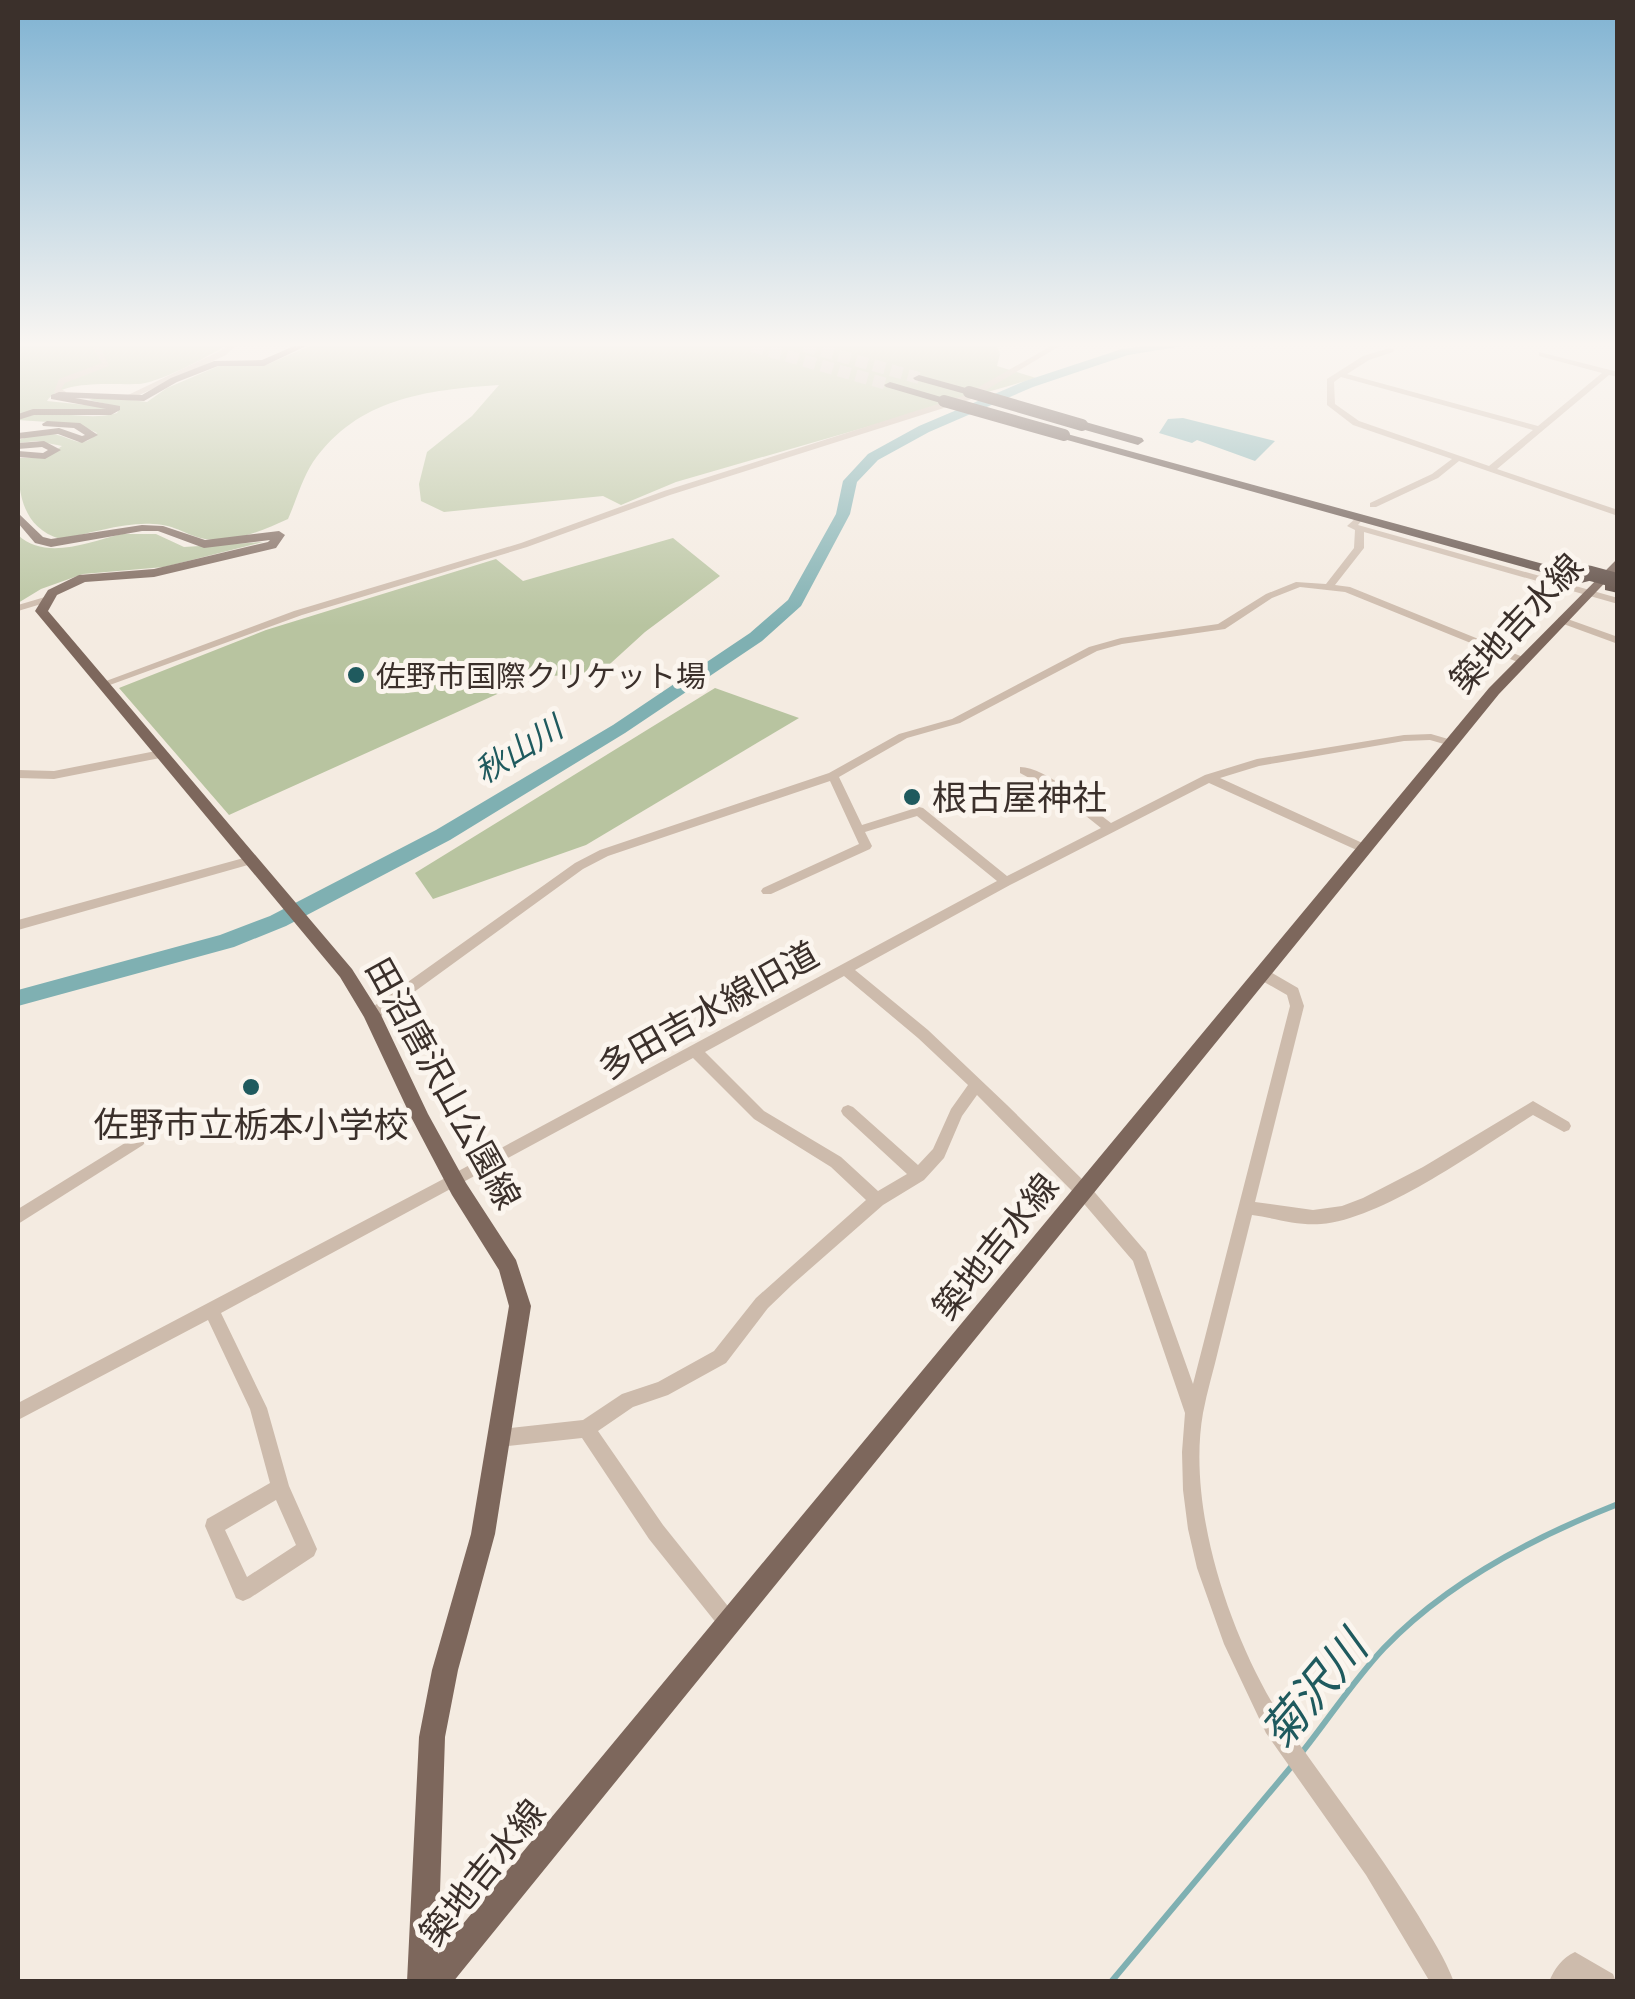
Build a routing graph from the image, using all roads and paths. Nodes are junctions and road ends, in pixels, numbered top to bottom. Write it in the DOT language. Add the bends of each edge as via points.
graph roads {
  1 [pos="837,439"];
  2 [pos="1079,439"];
  3 [pos="1128,439"];
  4 [pos="1406,439"];
  5 [pos="1527,439"];
  6 [pos="18,446"];
  7 [pos="18,454"];
  8 [pos="1458,458"];
  9 [pos="1491,469"];
  10 [pos="1373,505"];
  11 [pos="1618,513"];
  12 [pos="18,516"];
  13 [pos="1618,560"];
  14 [pos="1588,582"];
  15 [pos="1331,584"];
  16 [pos="1616,588"];
  17 [pos="46,600"];
  18 [pos="18,608"];
  19 [pos="1562,620"];
  20 [pos="1618,641"];
  21 [pos="1524,660"];
  22 [pos="102,684"];
  23 [pos="1451,744"];
  24 [pos="160,754"];
  25 [pos="1024,770"];
  26 [pos="18,774"];
  27 [pos="833,776"];
  28 [pos="1209,778"];
  29 [pos="861,829"];
  30 [pos="1110,829"];
  31 [pos="1365,848"];
  32 [pos="252,860"];
  33 [pos="1006,882"];
  34 [pos="767,891"];
  35 [pos="18,926"];
  36 [pos="845,970"];
  37 [pos="1262,974"];
  38 [pos="372,1015"];
  39 [pos="696,1052"];
  40 [pos="976,1085"];
  41 [pos="848,1111"];
  42 [pos="1564,1126"];
  43 [pos="138,1141"];
  44 [pos="918,1175"];
  45 [pos="456,1180"];
  46 [pos="1083,1190"];
  47 [pos="877,1200"];
  48 [pos="1245,1208"];
  49 [pos="18,1217"];
  50 [pos="211,1308"];
  51 [pos="18,1412"];
  52 [pos="1194,1414"];
  53 [pos="586,1430"];
  54 [pos="500,1438"];
  55 [pos="280,1487"];
  56 [pos="728,1622"];
  57 [pos="422,1982"];
  58 [pos="434,1982"];
  59 [pos="1443,1982"];
  60 [pos="1560,1982"];
  61 [pos="1605,1982"];
  1 -- 22 [label="street" via="298,613"];
  2 -- 14 [label="highway, bridge"];
  3 -- 14 [label="highway, bridge"];
  4 -- 8 [label="street"];
  5 -- 9 [label="street"];
  6 -- 7 [label="main road" via="56,450"];
  8 -- 9 [label="street"];
  8 -- 10 [label="street"];
  9 -- 11 [label="street"];
  12 -- 17 [label="main road" via="39,540 52,543 142,528 204,544 270,534 280,539 154,573 83,578"];
  13 -- 14 [label="main road, 築地吉水線"];
  14 -- 15 [label="street" via="1359,524 1359,548"];
  14 -- 16 [label="highway"];
  14 -- 19 [label="main road, 築地吉水線"];
  15 -- 21 [label="street"];
  15 -- 27 [label="street" via="1279,591 1220,627 1093,649 956,722 903,736"];
  17 -- 18 [label="street"];
  17 -- 22 [label="main road, 田沼唐沢山公園線" via="45,618"];
  19 -- 20 [label="street"];
  19 -- 21 [label="main road, 築地吉水線"];
  21 -- 23 [label="main road, 築地吉水線"];
  22 -- 24 [label="main road, 田沼唐沢山公園線"];
  23 -- 28 [label="street, 多田吉水線旧道" via="1404,738 1257,763"];
  23 -- 31 [label="main road, 築地吉水線"];
  24 -- 26 [label="street" via="54,775"];
  24 -- 32 [label="main road, 田沼唐沢山公園線"];
  25 -- 30 [label="street"];
  27 -- 29 [label="street"];
  27 -- 38 [label="street" via="579,866"];
  28 -- 30 [label="street, 多田吉水線旧道"];
  28 -- 31 [label="street"];
  29 -- 33 [label="street" via="919,811"];
  29 -- 34 [label="street" via="866,846"];
  30 -- 33 [label="street, 多田吉水線旧道"];
  31 -- 37 [label="main road, 築地吉水線"];
  32 -- 35 [label="street"];
  32 -- 38 [label="main road, 田沼唐沢山公園線"];
  33 -- 36 [label="street, 多田吉水線旧道"];
  36 -- 39 [label="street, 多田吉水線旧道"];
  36 -- 40 [label="street"];
  37 -- 46 [label="main road, 築地吉水線"];
  37 -- 48 [label="street" via="1298,998"];
  38 -- 45 [label="main road, 田沼唐沢山公園線"];
  39 -- 45 [label="street, 多田吉水線旧道"];
  39 -- 47 [label="street" via="759,1115 836,1162"];
  40 -- 44 [label="street"];
  40 -- 46 [label="street"];
  41 -- 44 [label="street"];
  42 -- 48 [label="street" via="1533,1108 1406,1183 1334,1216"];
  43 -- 49 [label="street"];
  44 -- 47 [label="street"];
  45 -- 50 [label="street, 多田吉水線旧道"];
  45 -- 54 [label="main road, 田沼唐沢山公園線" via="518,1292"];
  46 -- 52 [label="street" via="1140,1257"];
  46 -- 56 [label="main road, 築地吉水線"];
  47 -- 53 [label="street" via="762,1302 720,1357 628,1400"];
  48 -- 52 [label="street"];
  50 -- 51 [label="street, 多田吉水線旧道"];
  50 -- 55 [label="street" via="258,1408"];
  52 -- 59 [label="street" via="1190,1470 1196,1511 1240,1656 1268,1716 1380,1873"];
  53 -- 54 [label="street"];
  53 -- 56 [label="street"];
  54 -- 57 [label="main road, 田沼唐沢山公園線" via="434,1725"];
  55 -- 55 [label="street" via="307,1550 243,1590 214,1526"];
  56 -- 58 [label="main road, 築地吉水線"];
  60 -- 61 [label="street" via="1575,1964"];
}
